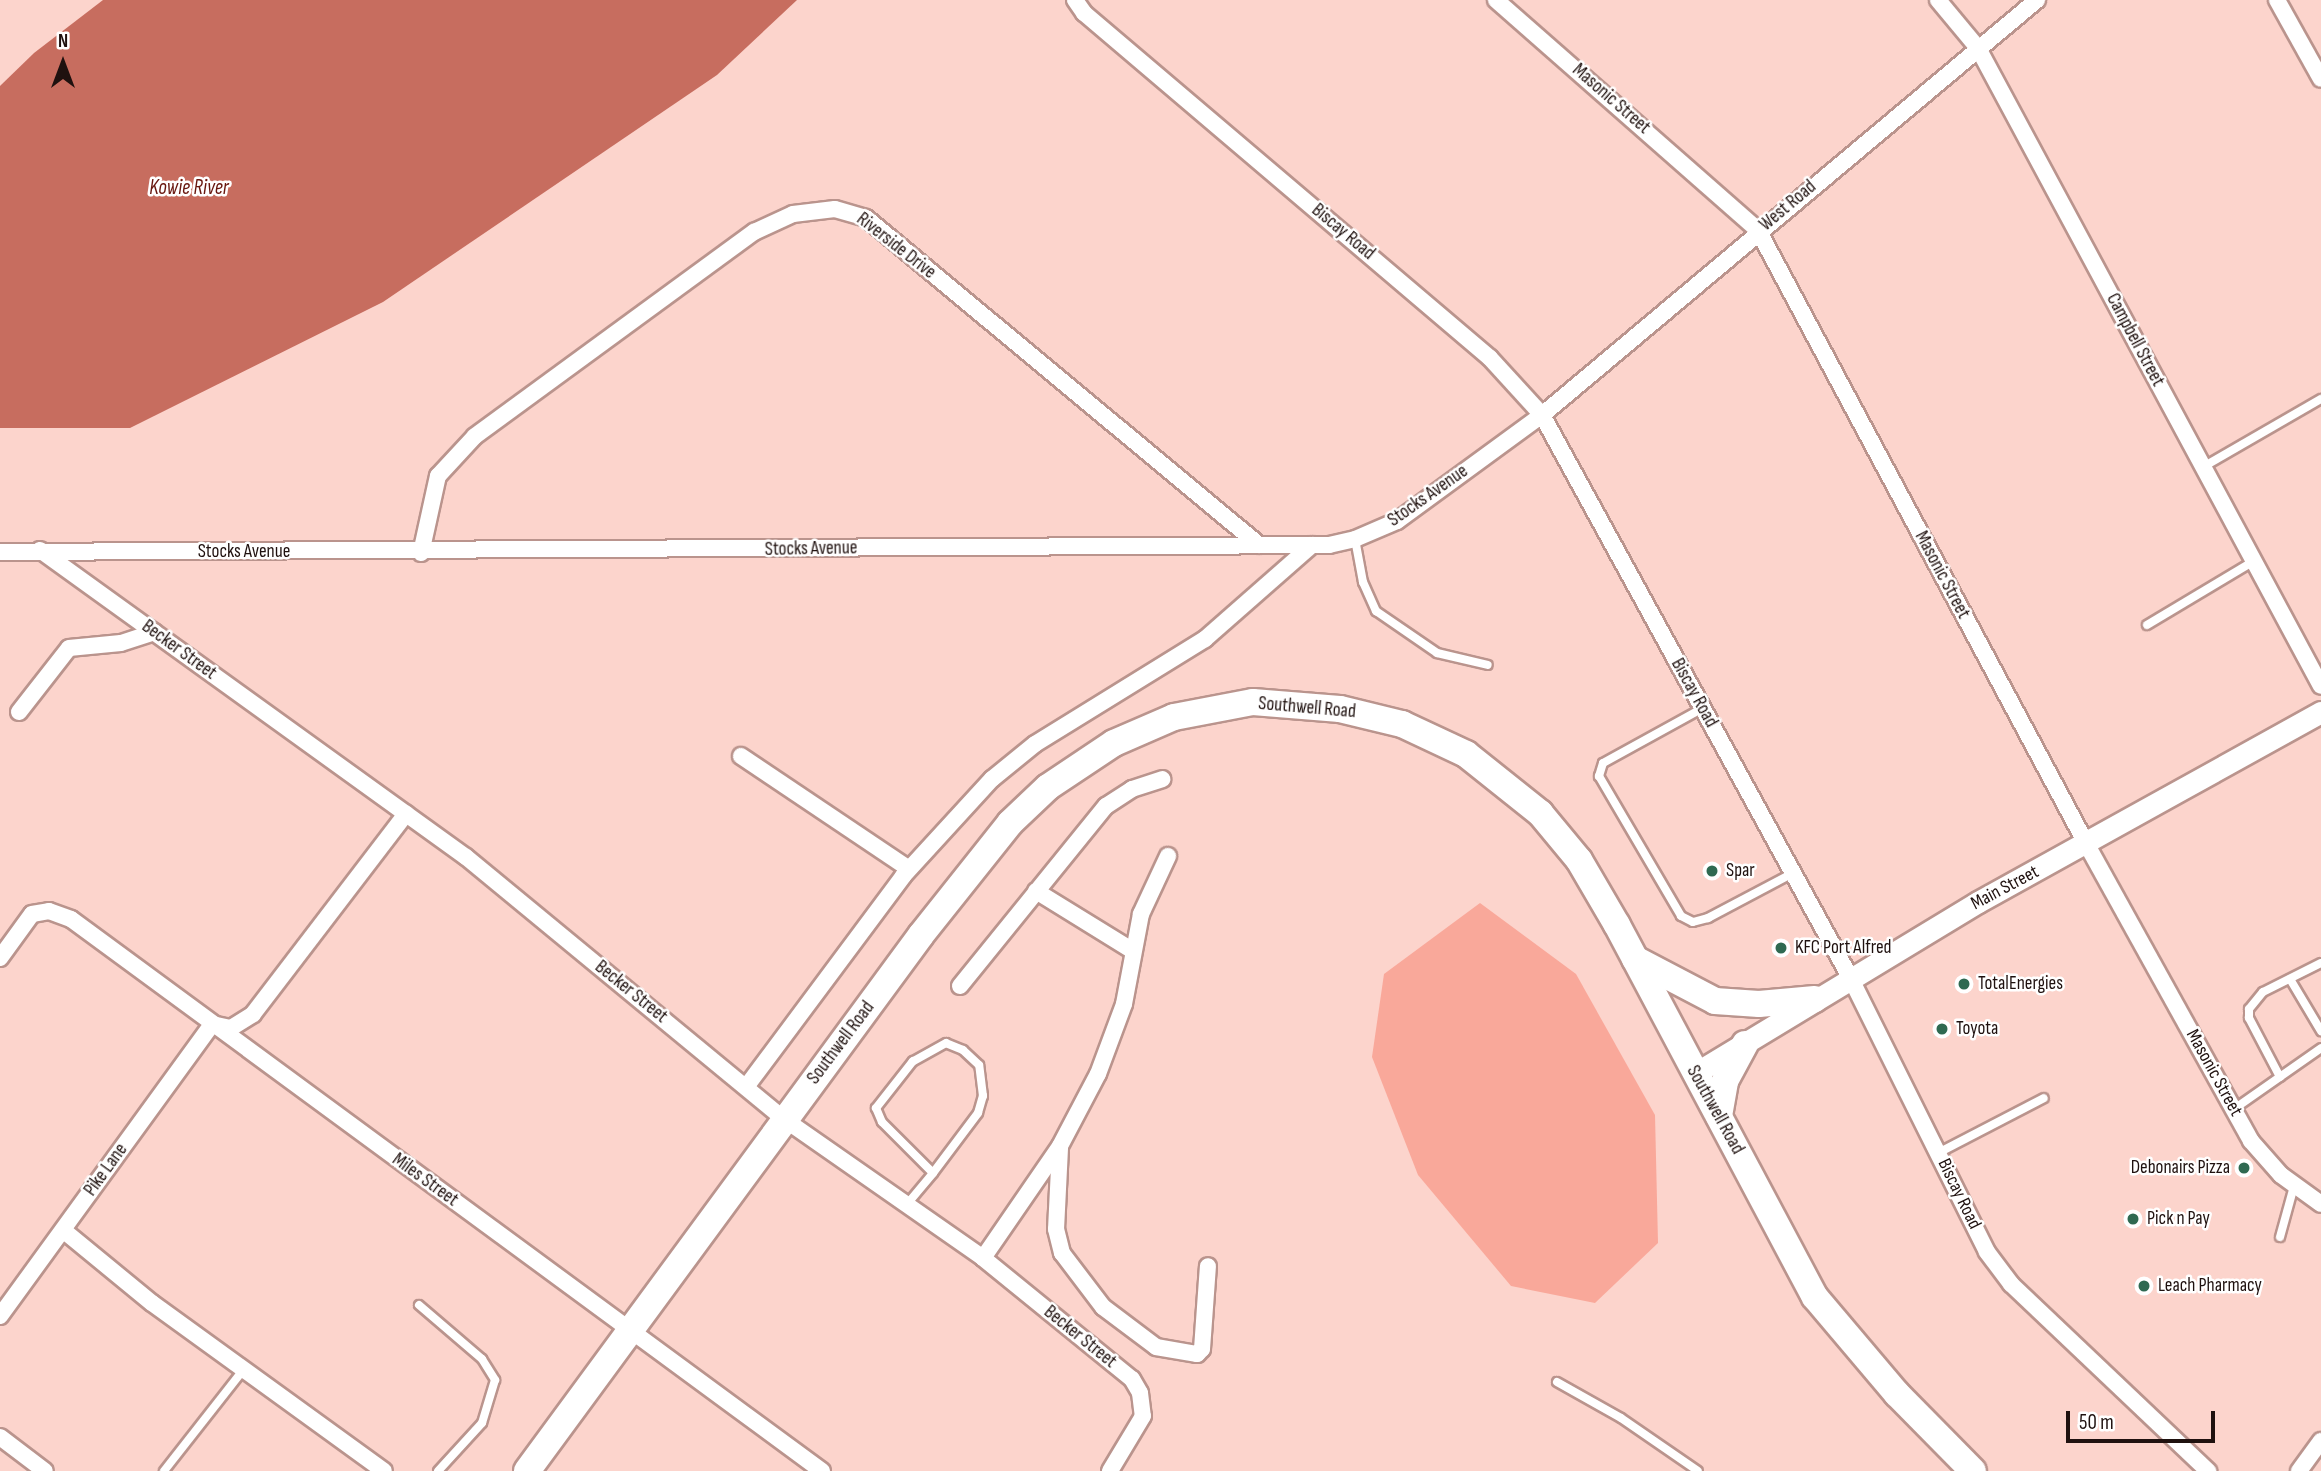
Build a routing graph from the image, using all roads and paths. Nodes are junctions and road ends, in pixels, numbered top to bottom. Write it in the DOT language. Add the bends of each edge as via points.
graph roads {
  1 [pos="1075,0"];
  2 [pos="1496,0"];
  3 [pos="1938,0"];
  4 [pos="2037,0"];
  5 [pos="2277,0"];
  6 [pos="1978,48"];
  7 [pos="2321,79"];
  8 [pos="1758,230"];
  9 [pos="2321,399"];
  10 [pos="1542,415"];
  11 [pos="2203,467"];
  12 [pos="1355,539"];
  13 [pos="1259,545"];
  14 [pos="1312,545"];
  15 [pos="40,550"];
  16 [pos="0,552"];
  17 [pos="421,553"];
  18 [pos="2254,561"];
  19 [pos="2147,625"];
  20 [pos="154,632"];
  21 [pos="1488,665"];
  22 [pos="2321,686"];
  23 [pos="1703,708"];
  24 [pos="19,712"];
  25 [pos="2321,712"];
  26 [pos="741,756"];
  27 [pos="1162,779"];
  28 [pos="406,814"];
  29 [pos="2087,845"];
  30 [pos="1168,856"];
  31 [pos="909,869"];
  32 [pos="1793,873"];
  33 [pos="1036,891"];
  34 [pos="1133,951"];
  35 [pos="0,958"];
  36 [pos="1635,959"];
  37 [pos="2321,963"];
  38 [pos="1850,977"];
  39 [pos="2290,979"];
  40 [pos="960,986"];
  41 [pos="1815,999"];
  42 [pos="212,1024"];
  43 [pos="2321,1031"];
  44 [pos="1745,1044"];
  45 [pos="2321,1048"];
  46 [pos="1694,1074"];
  47 [pos="2280,1077"];
  48 [pos="746,1087"];
  49 [pos="2044,1098"];
  50 [pos="2234,1109"];
  51 [pos="1719,1116"];
  52 [pos="784,1119"];
  53 [pos="1060,1146"];
  54 [pos="1938,1153"];
  55 [pos="933,1173"];
  56 [pos="2294,1186"];
  57 [pos="908,1203"];
  58 [pos="2321,1204"];
  59 [pos="63,1230"];
  60 [pos="2280,1237"];
  61 [pos="983,1258"];
  62 [pos="1208,1266"];
  63 [pos="419,1305"];
  64 [pos="0,1316"];
  65 [pos="630,1330"];
  66 [pos="244,1369"];
  67 [pos="1557,1382"];
  68 [pos="0,1437"];
  69 [pos="2321,1441"];
  70 [pos="44,1471"];
  71 [pos="164,1471"];
  72 [pos="384,1471"];
  73 [pos="438,1471"];
  74 [pos="527,1471"];
  75 [pos="822,1471"];
  76 [pos="1110,1471"];
  77 [pos="1699,1471"];
  78 [pos="1973,1471"];
  79 [pos="2208,1471"];
  80 [pos="2299,1471"];
  1 -- 10 [label="street, Biscay Road" via="1084,13 1490,358"];
  2 -- 8 [label="street, Masonic Street"];
  3 -- 6 [label="street, Campbell Street"];
  4 -- 6 [label="street, West Road"];
  5 -- 7 [label="street"];
  6 -- 8 [label="street, West Road"];
  6 -- 11 [label="street, Campbell Street"];
  8 -- 10 [label="street, West Road"];
  8 -- 29 [label="street, Masonic Street"];
  9 -- 11 [label="lane"];
  10 -- 12 [label="street, Stocks Avenue" via="1397,520"];
  10 -- 23 [label="street, Biscay Road"];
  11 -- 18 [label="street, Campbell Street"];
  12 -- 14 [label="street, Stocks Avenue"];
  12 -- 21 [label="lane" via="1363,582 1376,611 1437,653"];
  13 -- 14 [label="street, Stocks Avenue"];
  13 -- 17 [label="street, Stocks Avenue"];
  13 -- 17 [label="street, Riverside Drive" via="866,218 835,209 793,214 754,232 475,436 438,476"];
  14 -- 31 [label="street" via="1205,639 1035,744 992,779"];
  15 -- 16 [label="street, Stocks Avenue"];
  15 -- 17 [label="street, Stocks Avenue"];
  15 -- 20 [label="street, Becker Street"];
  18 -- 19 [label="lane"];
  18 -- 22 [label="street, Campbell Street"];
  20 -- 24 [label="street" via="121,643 69,648"];
  20 -- 28 [label="street, Becker Street"];
  23 -- 32 [label="street, Biscay Road"];
  23 -- 32 [label="lane" via="1603,763 1599,776 1681,916 1693,922 1707,918"];
  25 -- 29 [label="street, Main Street"];
  26 -- 31 [label="street"];
  27 -- 33 [label="street" via="1132,789 1105,806"];
  28 -- 42 [label="street" via="253,1014 232,1028"];
  28 -- 48 [label="street, Becker Street" via="488,875"];
  29 -- 38 [label="street, Main Street"];
  29 -- 50 [label="street, Masonic Street"];
  30 -- 34 [label="street" via="1141,915"];
  31 -- 48 [label="street"];
  32 -- 38 [label="street, Biscay Road"];
  33 -- 34 [label="street"];
  33 -- 40 [label="street"];
  34 -- 53 [label="street" via="1113,1040"];
  35 -- 42 [label="street, Miles Street" via="25,922 40,911 71,919"];
  36 -- 41 [label="main road" via="1715,1001 1759,1004"];
  36 -- 46 [label="main road, Southwell Road"];
  36 -- 52 [label="main road, Southwell Road" via="1561,836 1516,790 1466,754 1402,724 1340,709 1253,702 1200,711 1114,743 1048,787 1010,824"];
  37 -- 39 [label="lane"];
  38 -- 41 [label="street, Main Street"];
  38 -- 54 [label="street, Biscay Road"];
  39 -- 43 [label="lane"];
  39 -- 47 [label="lane" via="2263,992 2249,1009 2249,1018"];
  41 -- 44 [label="street, Main Street"];
  42 -- 59 [label="street, Pike Lane"];
  42 -- 65 [label="street, Miles Street"];
  44 -- 46 [label="street, Main Street"];
  44 -- 51 [label="main road" via="1725,1081"];
  45 -- 47 [label="lane"];
  46 -- 51 [label="main road, Southwell Road"];
  47 -- 50 [label="lane"];
  48 -- 52 [label="street, Becker Street"];
  49 -- 54 [label="lane"];
  50 -- 56 [label="street, Masonic Street" via="2266,1161"];
  51 -- 78 [label="main road, Southwell Road" via="1815,1297 1897,1394"];
  52 -- 57 [label="street, Becker Street"];
  52 -- 65 [label="main road, Southwell Road"];
  53 -- 61 [label="street"];
  53 -- 62 [label="street" via="1056,1229 1062,1253 1103,1307 1156,1347 1197,1354 1202,1349"];
  54 -- 79 [label="street, Biscay Road" via="1987,1252 2011,1284"];
  55 -- 55 [label="lane" via="978,1113 983,1096 979,1065 963,1050 946,1043 913,1060 876,1108 882,1122"];
  55 -- 57 [label="lane"];
  56 -- 58 [label="street, Masonic Street"];
  56 -- 60 [label="lane"];
  57 -- 61 [label="street, Becker Street"];
  59 -- 64 [label="street, Pike Lane"];
  59 -- 66 [label="street" via="152,1303"];
  61 -- 76 [label="street, Becker Street" via="1136,1385 1143,1416"];
  63 -- 73 [label="lane" via="482,1359 495,1380 482,1423"];
  65 -- 74 [label="main road, Southwell Road"];
  65 -- 75 [label="street, Miles Street"];
  66 -- 71 [label="lane"];
  66 -- 72 [label="street"];
  67 -- 77 [label="lane"];
  68 -- 70 [label="street"];
  69 -- 80 [label="street"];
}
